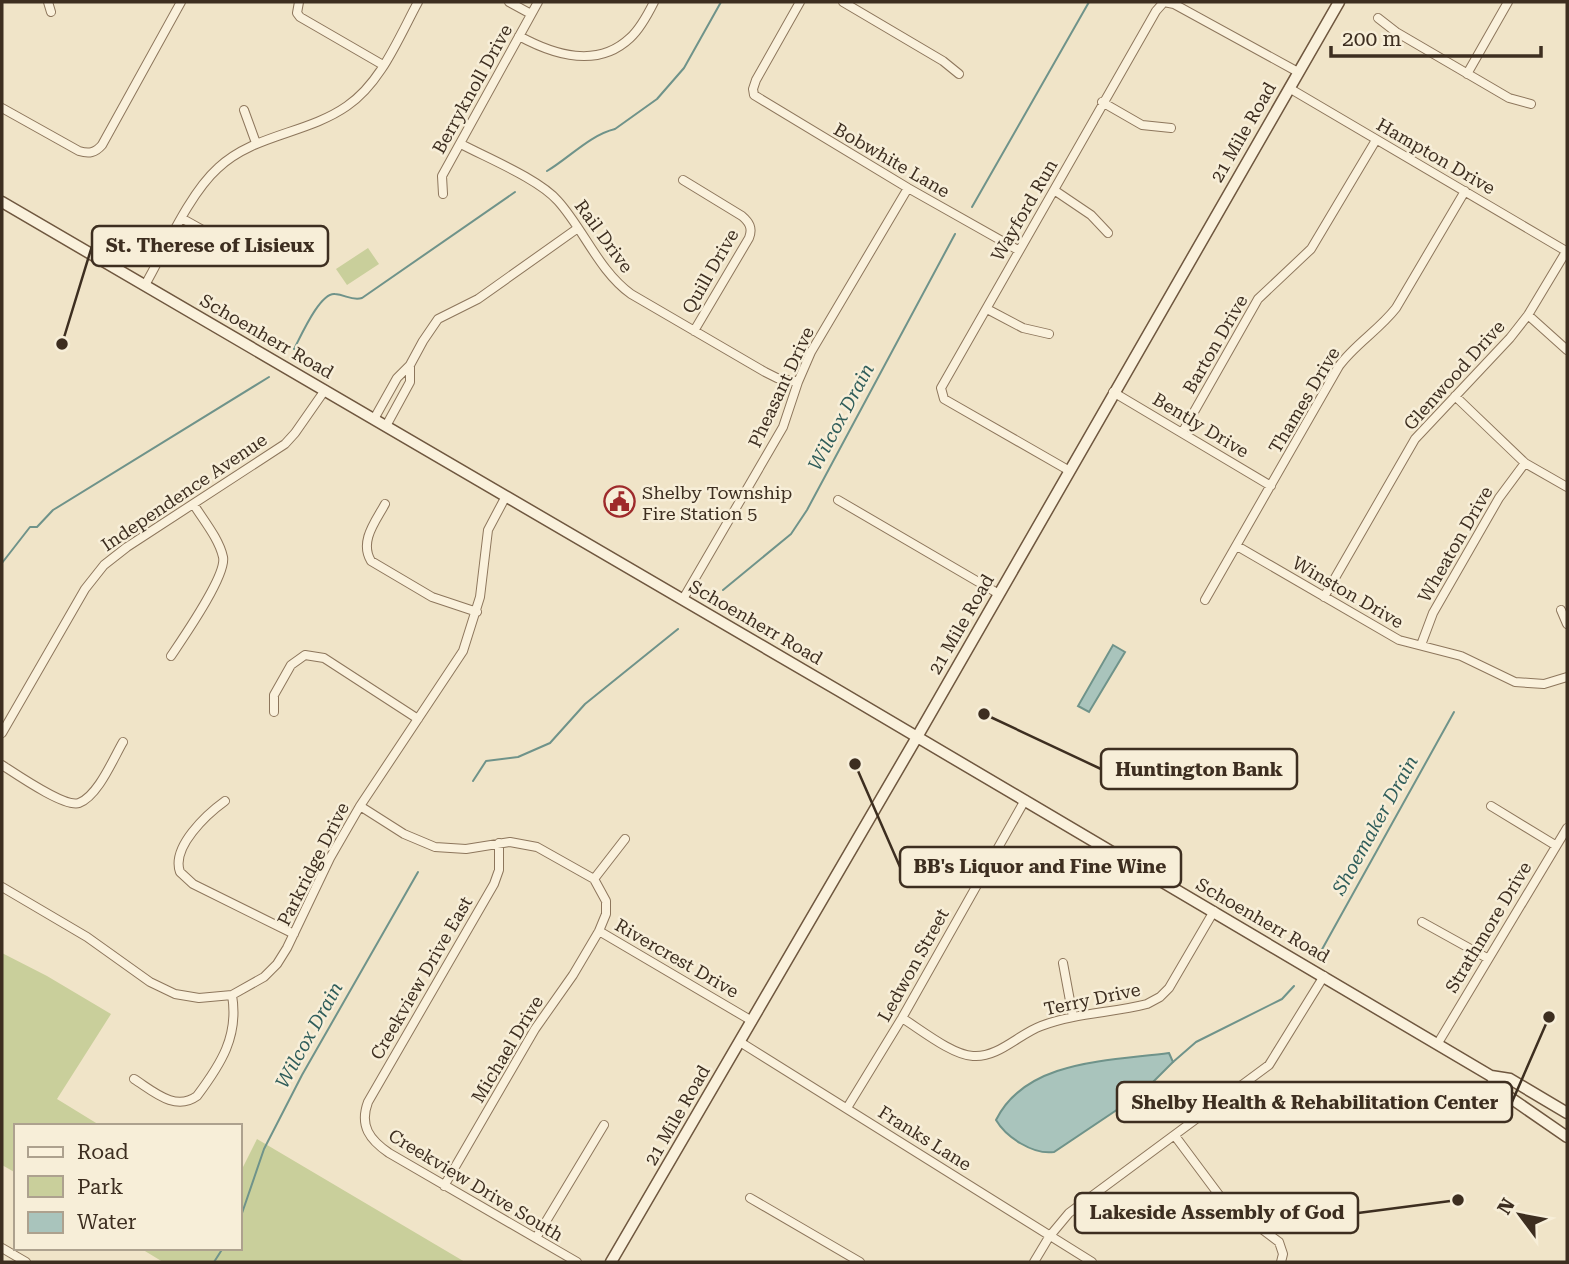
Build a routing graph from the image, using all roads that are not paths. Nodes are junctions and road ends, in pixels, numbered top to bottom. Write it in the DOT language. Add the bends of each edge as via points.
graph roads {
  1 [pos="48,2"];
  2 [pos="181,2"];
  3 [pos="299,2"];
  4 [pos="418,2"];
  5 [pos="509,2"];
  6 [pos="538,2"];
  7 [pos="654,2"];
  8 [pos="800,2"];
  9 [pos="843,2"];
  10 [pos="1164,2"];
  11 [pos="1339,2"];
  12 [pos="1508,2"];
  13 [pos="51,12"];
  14 [pos="531,14"];
  15 [pos="1378,18"];
  16 [pos="519,36"];
  17 [pos="383,65"];
  18 [pos="1298,72"];
  19 [pos="959,74"];
  20 [pos="1467,74"];
  21 [pos="1289,88"];
  22 [pos="1102,102"];
  23 [pos="1531,104"];
  24 [pos="2,108"];
  25 [pos="244,110"];
  26 [pos="1171,128"];
  27 [pos="1376,140"];
  28 [pos="256,143"];
  29 [pos="461,144"];
  30 [pos="683,180"];
  31 [pos="908,188"];
  32 [pos="1054,190"];
  33 [pos="1465,191"];
  34 [pos="443,194"];
  35 [pos="2,202"];
  36 [pos="183,219"];
  37 [pos="578,228"];
  38 [pos="1108,233"];
  39 [pos="1018,250"];
  40 [pos="1567,251"];
  41 [pos="272,260"];
  42 [pos="145,285"];
  43 [pos="987,309"];
  44 [pos="1528,315"];
  45 [pos="694,331"];
  46 [pos="1049,334"];
  47 [pos="1567,350"];
  48 [pos="410,365"];
  49 [pos="798,382"];
  50 [pos="325,390"];
  51 [pos="1114,392"];
  52 [pos="1455,396"];
  53 [pos="374,419"];
  54 [pos="386,426"];
  55 [pos="1182,433"];
  56 [pos="1525,463"];
  57 [pos="1068,470"];
  58 [pos="1272,486"];
  59 [pos="1567,488"];
  60 [pos="506,496"];
  61 [pos="838,500"];
  62 [pos="385,503"];
  63 [pos="194,505"];
  64 [pos="1237,546"];
  65 [pos="999,594"];
  66 [pos="1324,597"];
  67 [pos="683,599"];
  68 [pos="1205,600"];
  69 [pos="1561,610"];
  70 [pos="477,612"];
  71 [pos="1567,624"];
  72 [pos="1421,645"];
  73 [pos="172,656"];
  74 [pos="1567,677"];
  75 [pos="274,712"];
  76 [pos="418,719"];
  77 [pos="2,733"];
  78 [pos="917,737"];
  79 [pos="123,742"];
  80 [pos="2,765"];
  81 [pos="1025,800"];
  82 [pos="225,801"];
  83 [pos="360,806"];
  84 [pos="1491,806"];
  85 [pos="1567,828"];
  86 [pos="625,839"];
  87 [pos="499,843"];
  88 [pos="1555,845"];
  89 [pos="594,879"];
  90 [pos="2,887"];
  91 [pos="1214,911"];
  92 [pos="1422,922"];
  93 [pos="599,931"];
  94 [pos="294,934"];
  95 [pos="1487,958"];
  96 [pos="1063,963"];
  97 [pos="1324,976"];
  98 [pos="232,995"];
  99 [pos="1073,1017"];
  100 [pos="902,1018"];
  101 [pos="752,1021"];
  102 [pos="740,1042"];
  103 [pos="1437,1043"];
  104 [pos="1491,1076"];
  105 [pos="134,1079"];
  106 [pos="1556,1107"];
  107 [pos="847,1108"];
  108 [pos="1567,1113"];
  109 [pos="1547,1123"];
  110 [pos="604,1125"];
  111 [pos="366,1129"];
  112 [pos="1175,1136"];
  113 [pos="1567,1137"];
  114 [pos="444,1186"];
  115 [pos="750,1198"];
  116 [pos="1049,1237"];
  117 [pos="537,1238"];
  118 [pos="2,1248"];
  119 [pos="26,1262"];
  120 [pos="577,1262"];
  121 [pos="611,1262"];
  122 [pos="860,1262"];
  123 [pos="1034,1262"];
  124 [pos="1092,1262"];
  125 [pos="1281,1262"];
  1 -- 13 [label="street"];
  2 -- 24 [label="street" via="102,145 92,153 79,151"];
  3 -- 17 [label="street" via="297,12 302,19"];
  4 -- 17 [label="street"];
  5 -- 14 [label="street"];
  6 -- 14 [label="street, Berryknoll Drive"];
  7 -- 16 [label="street" via="631,38 610,51 583,57 564,55"];
  8 -- 31 [label="street, Bobwhite Lane" via="753,92 759,100"];
  9 -- 19 [label="street"];
  10 -- 18 [label="street"];
  10 -- 22 [label="street, Wayford Run"];
  11 -- 18 [label="street, 21 Mile Road"];
  12 -- 20 [label="street"];
  14 -- 16 [label="street, Berryknoll Drive"];
  15 -- 20 [label="street"];
  16 -- 29 [label="street, Berryknoll Drive"];
  17 -- 28 [label="street" via="346,107"];
  18 -- 21 [label="street, 21 Mile Road"];
  20 -- 23 [label="street" via="1508,98"];
  21 -- 27 [label="street, Hampton Drive"];
  21 -- 51 [label="street, 21 Mile Road"];
  22 -- 26 [label="street" via="1142,125"];
  22 -- 32 [label="street, Wayford Run"];
  25 -- 28 [label="street"];
  27 -- 33 [label="street, Hampton Drive"];
  27 -- 55 [label="street, Barton Drive" via="1311,249 1258,299"];
  28 -- 36 [label="street" via="213,172"];
  29 -- 34 [label="street, Berryknoll Drive" via="442,176"];
  29 -- 37 [label="street, Rail Drive" via="546,190"];
  30 -- 45 [label="street, Quill Drive" via="742,216 750,226 749,238"];
  31 -- 39 [label="street, Bobwhite Lane"];
  31 -- 49 [label="street, Pheasant Drive"];
  32 -- 38 [label="street"];
  32 -- 39 [label="street, Wayford Run"];
  33 -- 40 [label="street, Hampton Drive"];
  33 -- 58 [label="street, Thames Drive" via="1396,308 1339,366"];
  35 -- 42 [label="street, Schoenherr Road"];
  36 -- 41 [label="street" via="246,254"];
  36 -- 42 [label="street"];
  37 -- 45 [label="street, Rail Drive" via="620,286"];
  37 -- 48 [label="street" via="478,299 438,320"];
  39 -- 43 [label="street, Wayford Run"];
  40 -- 44 [label="street, Glenwood Drive"];
  42 -- 50 [label="street, Schoenherr Road"];
  43 -- 46 [label="street" via="1023,328"];
  43 -- 57 [label="street, Wayford Run" via="941,388 944,399"];
  44 -- 47 [label="street"];
  44 -- 52 [label="street, Glenwood Drive"];
  45 -- 49 [label="street, Rail Drive" via="777,378"];
  48 -- 53 [label="street" via="397,378"];
  48 -- 54 [label="street" via="410,382"];
  49 -- 67 [label="street, Pheasant Drive" via="779,436"];
  50 -- 53 [label="street, Schoenherr Road"];
  50 -- 63 [label="street, Independence Avenue" via="285,444"];
  51 -- 55 [label="street, Bently Drive"];
  51 -- 57 [label="street, 21 Mile Road"];
  52 -- 56 [label="street"];
  52 -- 66 [label="street, Glenwood Drive" via="1410,448"];
  53 -- 54 [label="street, Schoenherr Road"];
  54 -- 60 [label="street, Schoenherr Road"];
  55 -- 58 [label="street, Bently Drive"];
  56 -- 59 [label="street"];
  56 -- 72 [label="street, Wheaton Drive" via="1499,498 1433,614"];
  57 -- 65 [label="street, 21 Mile Road"];
  58 -- 64 [label="street, Thames Drive"];
  60 -- 67 [label="street, Schoenherr Road"];
  60 -- 70 [label="street, Parkridge Drive" via="486,536"];
  61 -- 65 [label="street"];
  62 -- 70 [label="street" via="367,540 371,561 432,597"];
  63 -- 73 [label="street" via="224,562"];
  63 -- 77 [label="street, Independence Avenue" via="127,547 98,572"];
  64 -- 66 [label="street, Winston Drive"];
  64 -- 68 [label="street, Thames Drive"];
  65 -- 78 [label="street, 21 Mile Road"];
  66 -- 72 [label="street, Winston Drive" via="1386,634"];
  67 -- 78 [label="street, Schoenherr Road"];
  69 -- 71 [label="street"];
  70 -- 76 [label="street, Parkridge Drive" via="463,651"];
  72 -- 74 [label="street, Winston Drive" via="1461,656 1515,682 1544,684"];
  75 -- 76 [label="street" via="274,695 291,665 300,657 313,655"];
  76 -- 83 [label="street, Parkridge Drive"];
  78 -- 81 [label="street, Schoenherr Road"];
  78 -- 101 [label="street, 21 Mile Road"];
  79 -- 80 [label="street" via="97,788 78,803 65,802"];
  81 -- 91 [label="street, Schoenherr Road"];
  81 -- 100 [label="street, Ledwon Street"];
  82 -- 94 [label="street" via="197,825 179,857 180,872 193,884"];
  83 -- 87 [label="street" via="435,847 466,849"];
  83 -- 94 [label="street, Parkridge Drive"];
  84 -- 88 [label="street"];
  85 -- 88 [label="street, Strathmore Drive"];
  86 -- 89 [label="street"];
  87 -- 89 [label="street" via="537,847"];
  87 -- 111 [label="street, Creekview Drive East" via="495,884 368,1102"];
  88 -- 95 [label="street, Strathmore Drive"];
  89 -- 93 [label="street, Rivercrest Drive" via="606,901"];
  90 -- 98 [label="street, Parkridge Drive" via="87,937 160,988 199,998"];
  91 -- 97 [label="street, Schoenherr Road"];
  91 -- 99 [label="street, Terry Drive" via="1160,997 1139,1006"];
  92 -- 95 [label="street"];
  93 -- 101 [label="street, Rivercrest Drive"];
  93 -- 114 [label="street, Michael Drive" via="535,1029"];
  94 -- 98 [label="street, Parkridge Drive" via="269,973"];
  95 -- 103 [label="street, Strathmore Drive"];
  96 -- 99 [label="street"];
  97 -- 103 [label="street, Schoenherr Road"];
  97 -- 112 [label="street" via="1269,1065"];
  98 -- 105 [label="street" via="232,1037 197,1096 176,1103"];
  99 -- 100 [label="street, Terry Drive" via="1041,1026 988,1054 972,1056"];
  100 -- 107 [label="street, Ledwon Street"];
  101 -- 102 [label="street, 21 Mile Road"];
  102 -- 107 [label="street, Franks Lane"];
  102 -- 121 [label="street, 21 Mile Road"];
  103 -- 104 [label="street, Schoenherr Road"];
  104 -- 106 [label="street, Schoenherr Road" via="1510,1079"];
  104 -- 109 [label="street, Schoenherr Road" via="1502,1092"];
  106 -- 108 [label="street, Schoenherr Road"];
  106 -- 109 [label="street"];
  107 -- 116 [label="street, Franks Lane"];
  109 -- 113 [label="street, Schoenherr Road"];
  110 -- 117 [label="street"];
  111 -- 114 [label="street, Creekview Drive South" via="378,1146"];
  112 -- 116 [label="street" via="1069,1213"];
  112 -- 125 [label="street" via="1222,1199 1279,1242"];
  114 -- 117 [label="street, Creekview Drive South"];
  115 -- 122 [label="street"];
  116 -- 123 [label="street"];
  116 -- 124 [label="street, Franks Lane"];
  117 -- 120 [label="street, Creekview Drive South"];
  118 -- 119 [label="street"];
}
